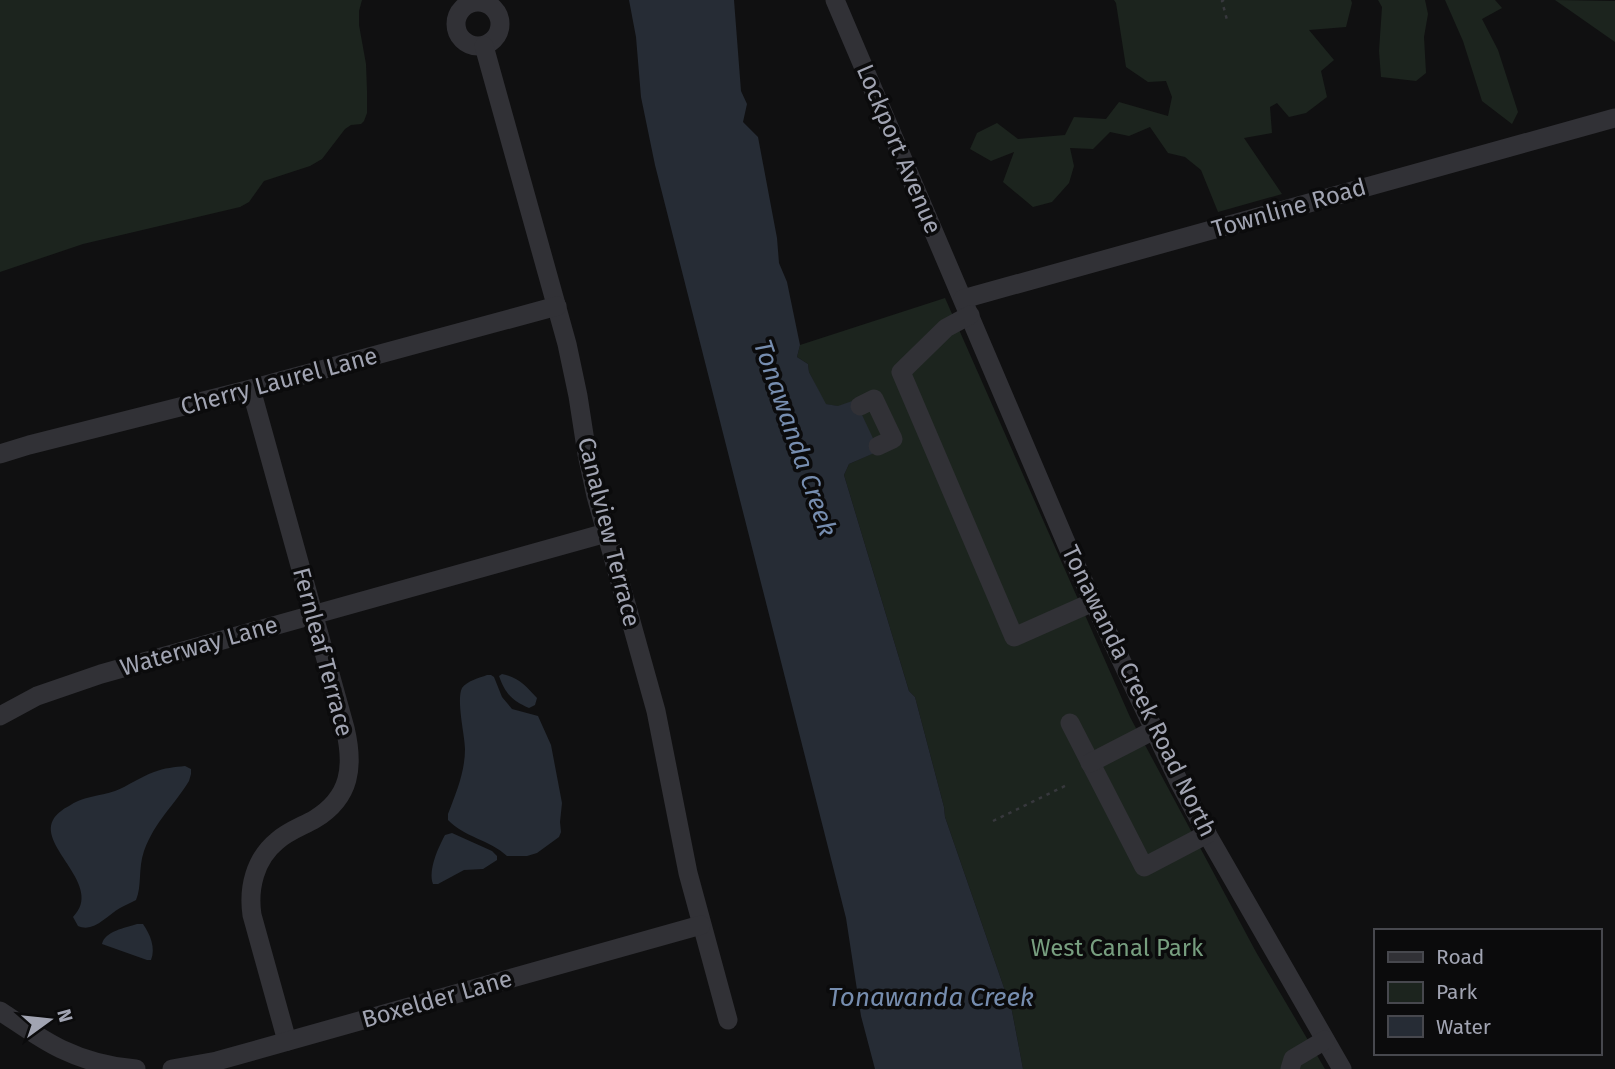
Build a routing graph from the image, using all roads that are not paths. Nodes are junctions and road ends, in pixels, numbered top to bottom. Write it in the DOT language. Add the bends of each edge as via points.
graph roads {
  1 [pos="835,0"];
  2 [pos="484,46"];
  3 [pos="1615,118"];
  4 [pos="557,306"];
  5 [pos="966,307"];
  6 [pos="251,389"];
  7 [pos="914,404"];
  8 [pos="875,423"];
  9 [pos="0,454"];
  10 [pos="606,533"];
  11 [pos="1093,602"];
  12 [pos="313,614"];
  13 [pos="0,716"];
  14 [pos="1070,723"];
  15 [pos="1154,730"];
  16 [pos="1090,762"];
  17 [pos="1207,834"];
  18 [pos="701,925"];
  19 [pos="0,1011"];
  20 [pos="728,1020"];
  21 [pos="1325,1040"];
  22 [pos="287,1041"];
  23 [pos="136,1069"];
  24 [pos="172,1069"];
  25 [pos="1290,1069"];
  26 [pos="1342,1069"];
  1 -- 5 [label="street, Lockport Avenue"];
  2 -- 4 [label="street, Canalview Terrace"];
  3 -- 5 [label="street, Townline Road"];
  4 -- 6 [label="street, Cherry Laurel Lane"];
  4 -- 10 [label="street, Canalview Terrace"];
  5 -- 7 [label="street, Townline Road" via="901,372"];
  5 -- 11 [label="street, Tonawanda Creek Road North"];
  6 -- 9 [label="street, Cherry Laurel Lane"];
  6 -- 12 [label="street, Fernleaf Terrace"];
  7 -- 8 [label="street"];
  7 -- 11 [label="street" via="1014,636"];
  10 -- 12 [label="street, Waterway Lane"];
  10 -- 18 [label="street, Canalview Terrace" via="656,711"];
  11 -- 15 [label="street, Tonawanda Creek Road North"];
  12 -- 13 [label="street, Waterway Lane" via="61,686"];
  12 -- 22 [label="street, Fernleaf Terrace" via="345,728 350,763 334,804 276,841 253,878 252,915"];
  14 -- 16 [label="street"];
  15 -- 16 [label="street"];
  15 -- 17 [label="street, Tonawanda Creek Road North"];
  16 -- 17 [label="street" via="1144,867"];
  17 -- 21 [label="street, Tonawanda Creek Road North"];
  18 -- 20 [label="street, Canalview Terrace"];
  18 -- 22 [label="street, Boxelder Lane"];
  19 -- 23 [label="street" via="69,1052"];
  21 -- 25 [label="street" via="1293,1059"];
  21 -- 26 [label="street, Tonawanda Creek Road North"];
  22 -- 24 [label="street, Boxelder Lane"];
}
